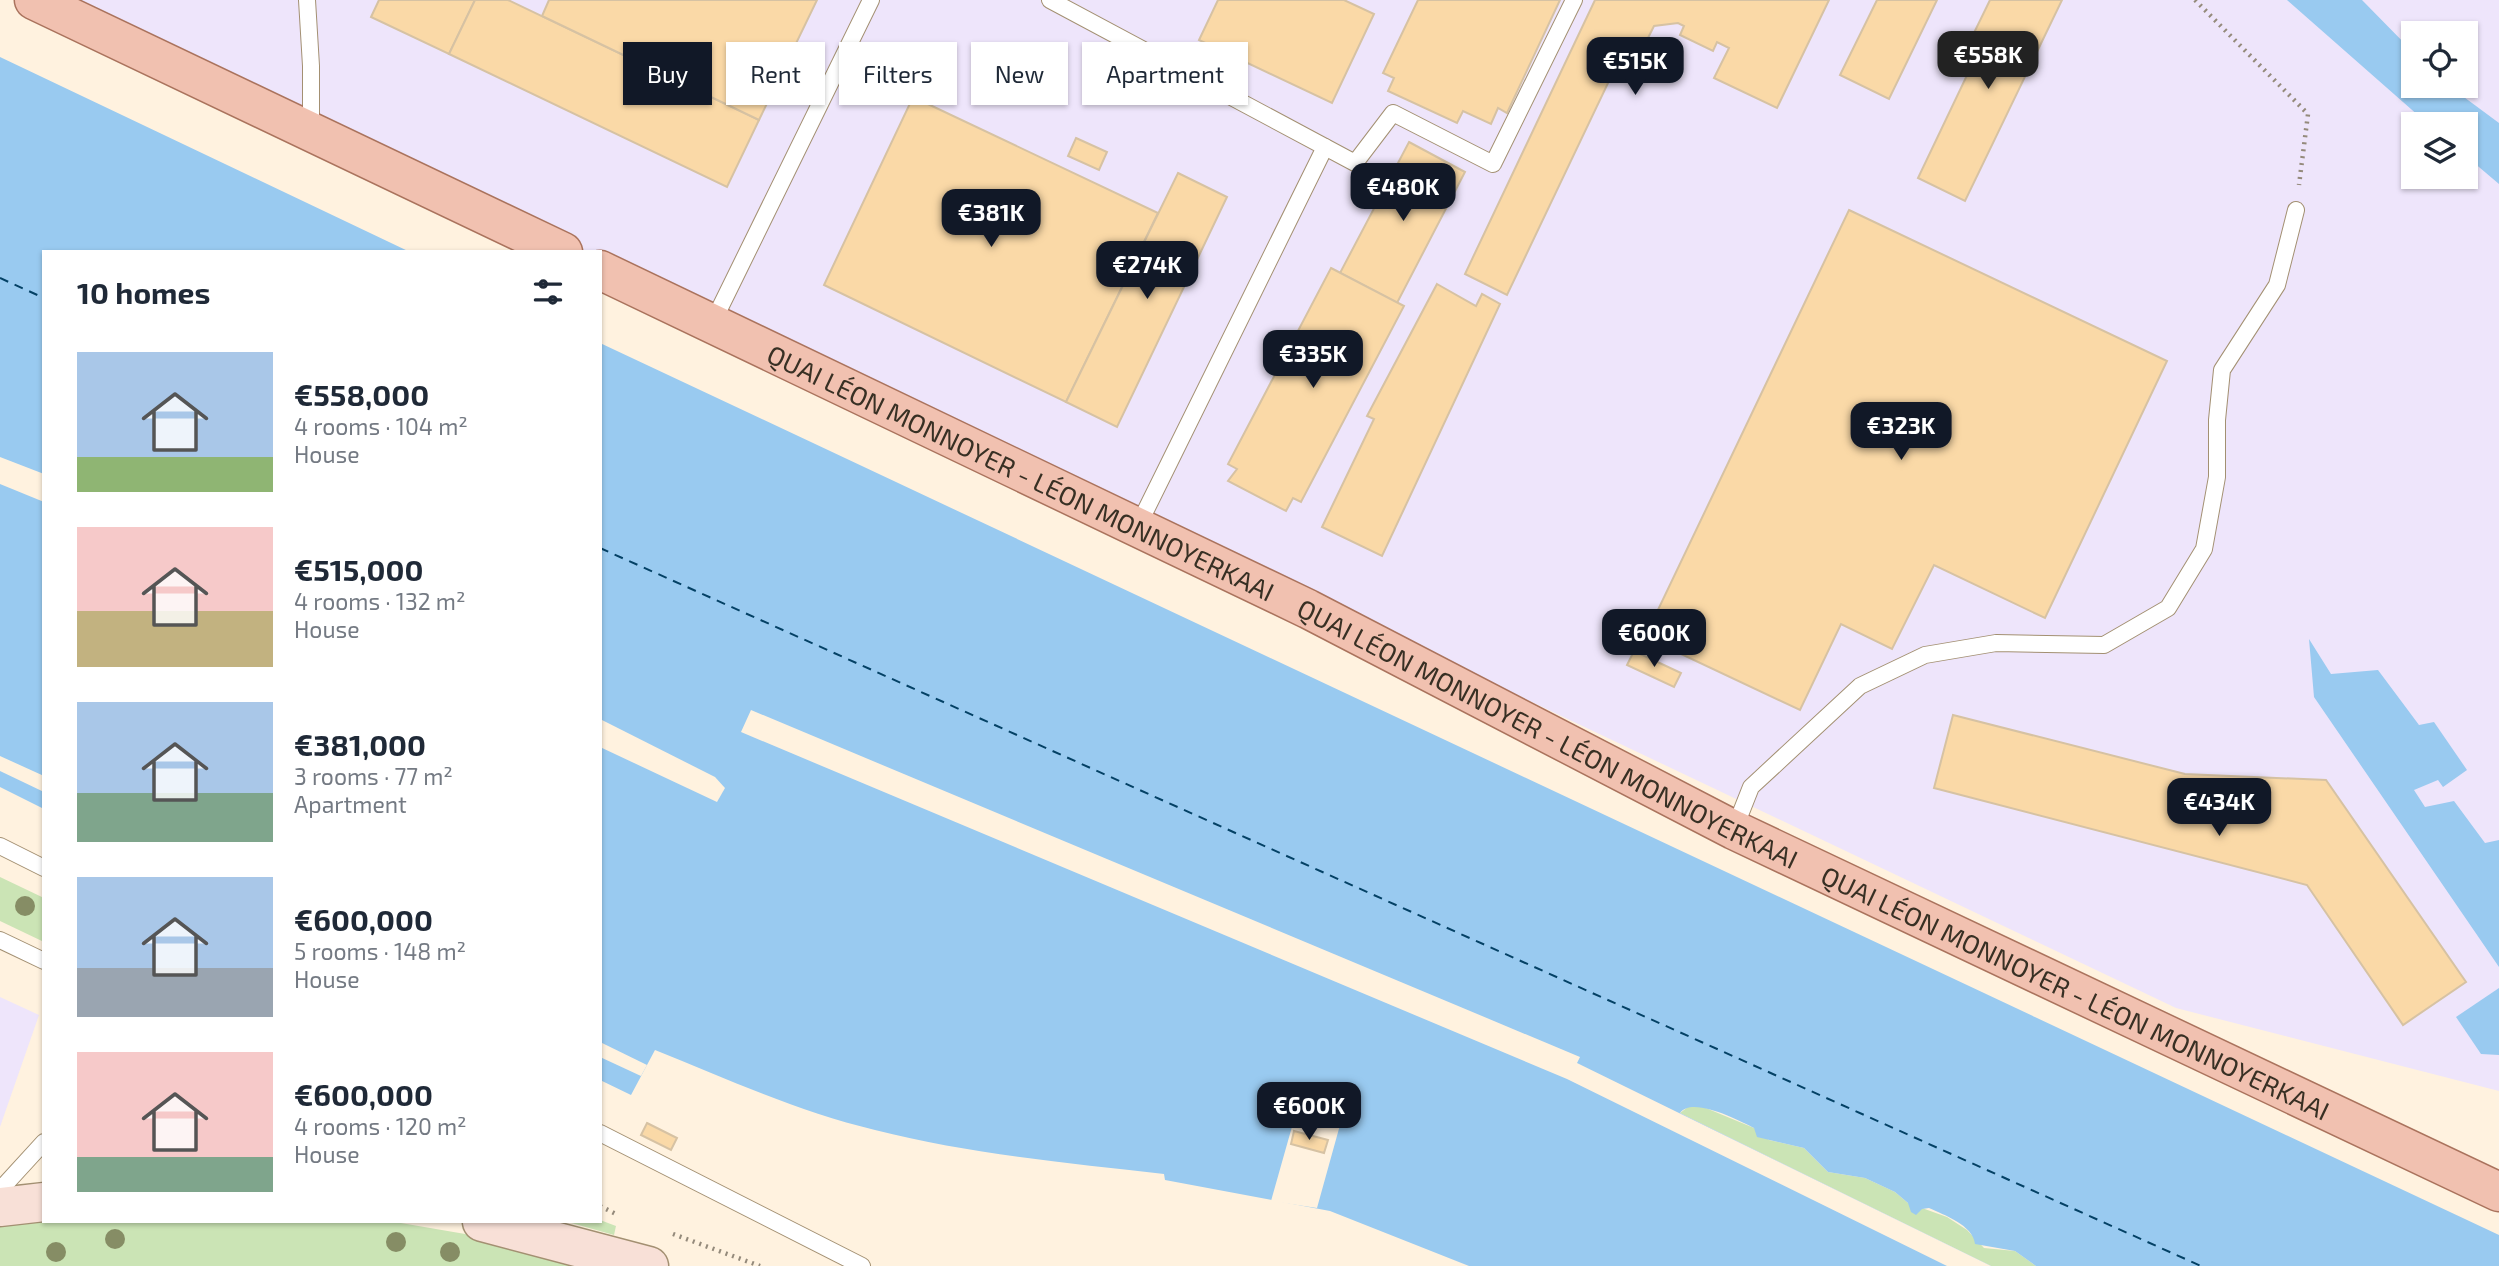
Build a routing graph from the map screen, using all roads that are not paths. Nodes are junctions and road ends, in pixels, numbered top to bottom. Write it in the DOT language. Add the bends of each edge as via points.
graph roads {
  1 [pos="34,0"];
  2 [pos="307,0"];
  3 [pos="871,0"];
  4 [pos="1050,0"];
  5 [pos="1574,0"];
  6 [pos="310,131"];
  7 [pos="1325,147"];
  8 [pos="2296,210"];
  9 [pos="559,250"];
  10 [pos="602,271"];
  11 [pos="712,324"];
  12 [pos="1137,529"];
  13 [pos="1734,830"];
  14 [pos="0,846"];
  15 [pos="42,867"];
  16 [pos="0,940"];
  17 [pos="42,960"];
  18 [pos="602,1134"];
  19 [pos="42,1144"];
  20 [pos="0,1190"];
  21 [pos="2499,1192"];
  22 [pos="42,1202"];
  23 [pos="0,1207"];
  24 [pos="486,1223"];
  25 [pos="649,1266"];
  26 [pos="862,1266"];
  1 -- 6 [label="main road"];
  2 -- 6 [label="lane"];
  3 -- 11 [label="lane"];
  4 -- 7 [label="lane"];
  5 -- 7 [label="lane" via="1493,164 1394,113 1355,163"];
  6 -- 9 [label="main road"];
  7 -- 12 [label="lane"];
  8 -- 13 [label="lane" via="2277,285 2222,370 2217,477 2204,549 2168,608 2104,645 1996,643 1925,655 1860,686 1751,787"];
  10 -- 11 [label="main road, QUAI LÉON MONNOYER - LÉON MONNOYERKAAI"];
  11 -- 12 [label="main road, QUAI LÉON MONNOYER - LÉON MONNOYERKAAI"];
  12 -- 13 [label="main road, QUAI LÉON MONNOYER - LÉON MONNOYERKAAI" via="1308,609"];
  13 -- 21 [label="main road, QUAI LÉON MONNOYER - LÉON MONNOYERKAAI"];
  14 -- 15 [label="lane"];
  16 -- 17 [label="lane"];
  18 -- 26 [label="lane"];
  19 -- 20 [label="lane"];
  22 -- 23 [label="main road"];
  24 -- 25 [label="main road"];
}
